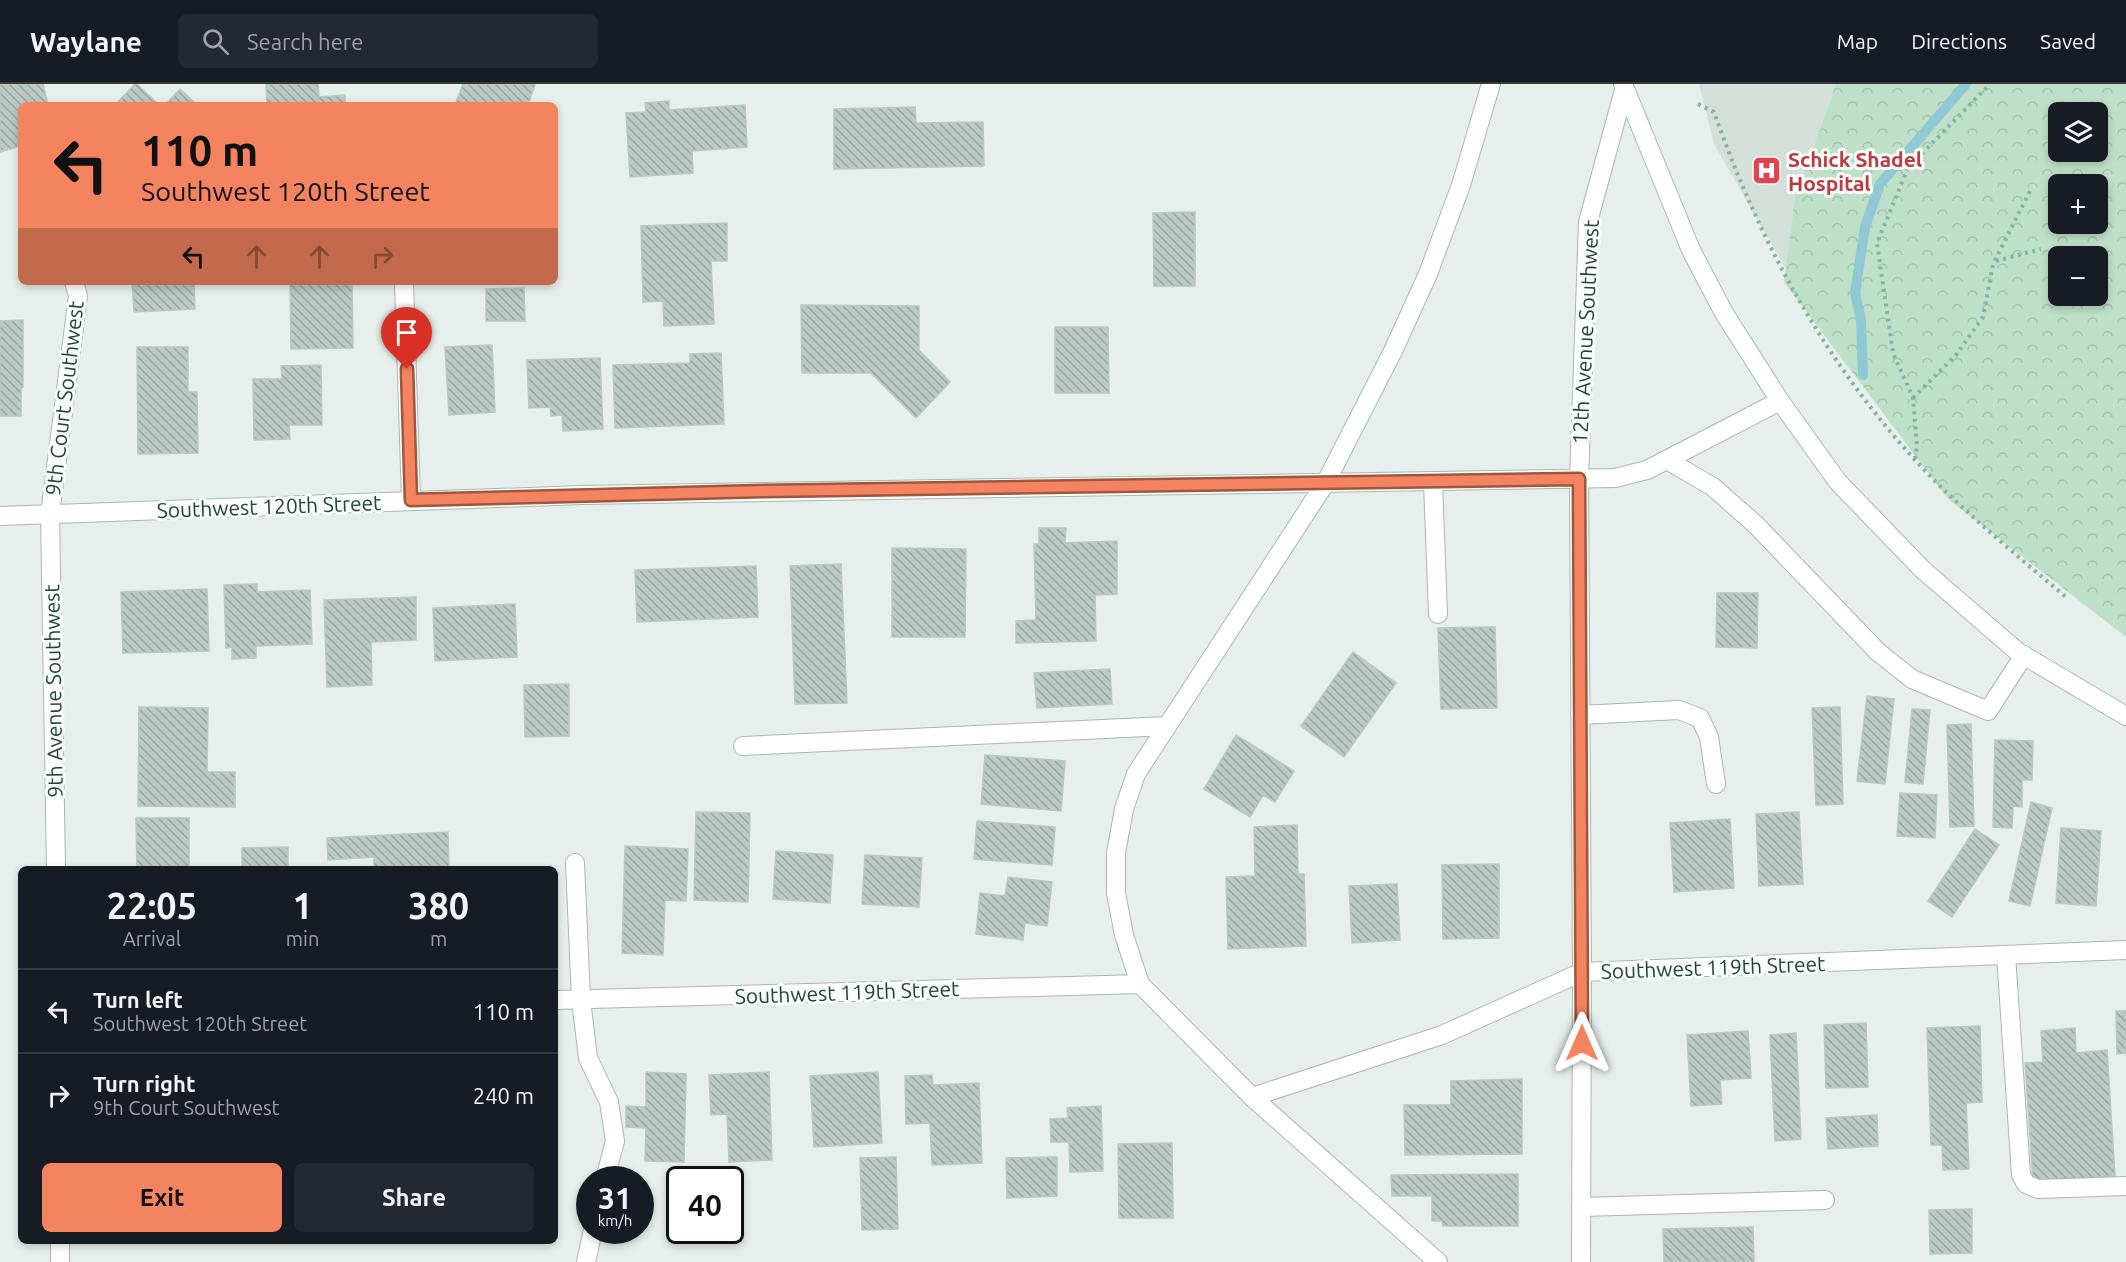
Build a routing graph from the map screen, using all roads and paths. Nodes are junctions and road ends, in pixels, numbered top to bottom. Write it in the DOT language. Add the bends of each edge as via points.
graph roads {
  1 [pos="1491,84"];
  2 [pos="1990,84"];
  3 [pos="1624,87"];
  4 [pos="1698,104"];
  5 [pos="2031,189"];
  6 [pos="2041,249"];
  7 [pos="1995,261"];
  8 [pos="75,285"];
  9 [pos="404,285"];
  10 [pos="1913,398"];
  11 [pos="1780,401"];
  12 [pos="1916,459"];
  13 [pos="1667,460"];
  14 [pos="1579,479"];
  15 [pos="1326,482"];
  16 [pos="1433,483"];
  17 [pos="411,500"];
  18 [pos="50,514"];
  19 [pos="0,516"];
  20 [pos="2066,597"];
  21 [pos="1438,614"];
  22 [pos="2024,655"];
  23 [pos="2126,703"];
  24 [pos="2107,705"];
  25 [pos="1580,716"];
  26 [pos="2126,716"];
  27 [pos="1167,726"];
  28 [pos="743,746"];
  29 [pos="1716,784"];
  30 [pos="574,863"];
  31 [pos="56,866"];
  32 [pos="2126,950"];
  33 [pos="2006,955"];
  34 [pos="1582,972"];
  35 [pos="1140,984"];
  36 [pos="558,1000"];
  37 [pos="581,1000"];
  38 [pos="1252,1097"];
  39 [pos="608,1166"];
  40 [pos="2126,1186"];
  41 [pos="1825,1200"];
  42 [pos="1581,1207"];
  43 [pos="60,1244"];
  44 [pos="590,1244"];
  45 [pos="60,1262"];
  46 [pos="586,1262"];
  47 [pos="1438,1262"];
  48 [pos="1581,1262"];
  1 -- 15 [label="street" via="1461,185 1428,274"];
  2 -- 10 [label="path" via="1908,168 1877,243 1893,353"];
  3 -- 11 [label="street" via="1690,250 1724,313"];
  3 -- 14 [label="street, 12th Avenue Southwest" via="1588,222"];
  4 -- 12 [label="path" via="1714,112 1760,230 1822,339 1858,390"];
  5 -- 7 [label="path"];
  6 -- 7 [label="path"];
  7 -- 10 [label="path" via="1983,317 1956,355"];
  8 -- 18 [label="street, 9th Court Southwest" via="78,296"];
  9 -- 17 [label="street"];
  10 -- 12 [label="path"];
  11 -- 13 [label="street, Southwest 120th Street"];
  11 -- 22 [label="street" via="1838,482 1923,570"];
  12 -- 20 [label="path" via="1986,529"];
  13 -- 14 [label="street, Southwest 120th Street" via="1615,478"];
  13 -- 22 [label="street" via="1713,487 1756,525 1878,652 1912,679 1988,711"];
  14 -- 16 [label="street, Southwest 120th Street"];
  14 -- 25 [label="street, 12th Avenue Southwest"];
  15 -- 16 [label="street, Southwest 120th Street"];
  15 -- 17 [label="street, Southwest 120th Street"];
  15 -- 27 [label="street"];
  16 -- 21 [label="street"];
  17 -- 18 [label="street, Southwest 120th Street"];
  18 -- 19 [label="street, Southwest 120th Street"];
  18 -- 31 [label="street, 9th Avenue Southwest"];
  22 -- 24 [label="street"];
  23 -- 24 [label="street"];
  24 -- 26 [label="street"];
  25 -- 29 [label="street" via="1679,710 1700,718 1709,737"];
  25 -- 34 [label="street, 12th Avenue Southwest"];
  27 -- 28 [label="street"];
  27 -- 35 [label="street" via="1136,774 1124,809 1116,853 1116,893"];
  30 -- 37 [label="street"];
  32 -- 33 [label="street, Southwest 119th Street"];
  33 -- 34 [label="street, Southwest 119th Street"];
  33 -- 40 [label="street" via="2021,1175 2026,1184 2038,1189"];
  34 -- 38 [label="street, Southwest 119th Street" via="1442,1035"];
  34 -- 42 [label="street, 12th Avenue Southwest"];
  35 -- 37 [label="street, Southwest 119th Street"];
  35 -- 38 [label="street"];
  36 -- 37 [label="street, Southwest 119th Street"];
  37 -- 39 [label="street" via="588,1058 609,1102 615,1140"];
  38 -- 47 [label="street"];
  41 -- 42 [label="street"];
  42 -- 48 [label="street, 12th Avenue Southwest"];
  43 -- 45 [label="street"];
  44 -- 46 [label="street"];
}
